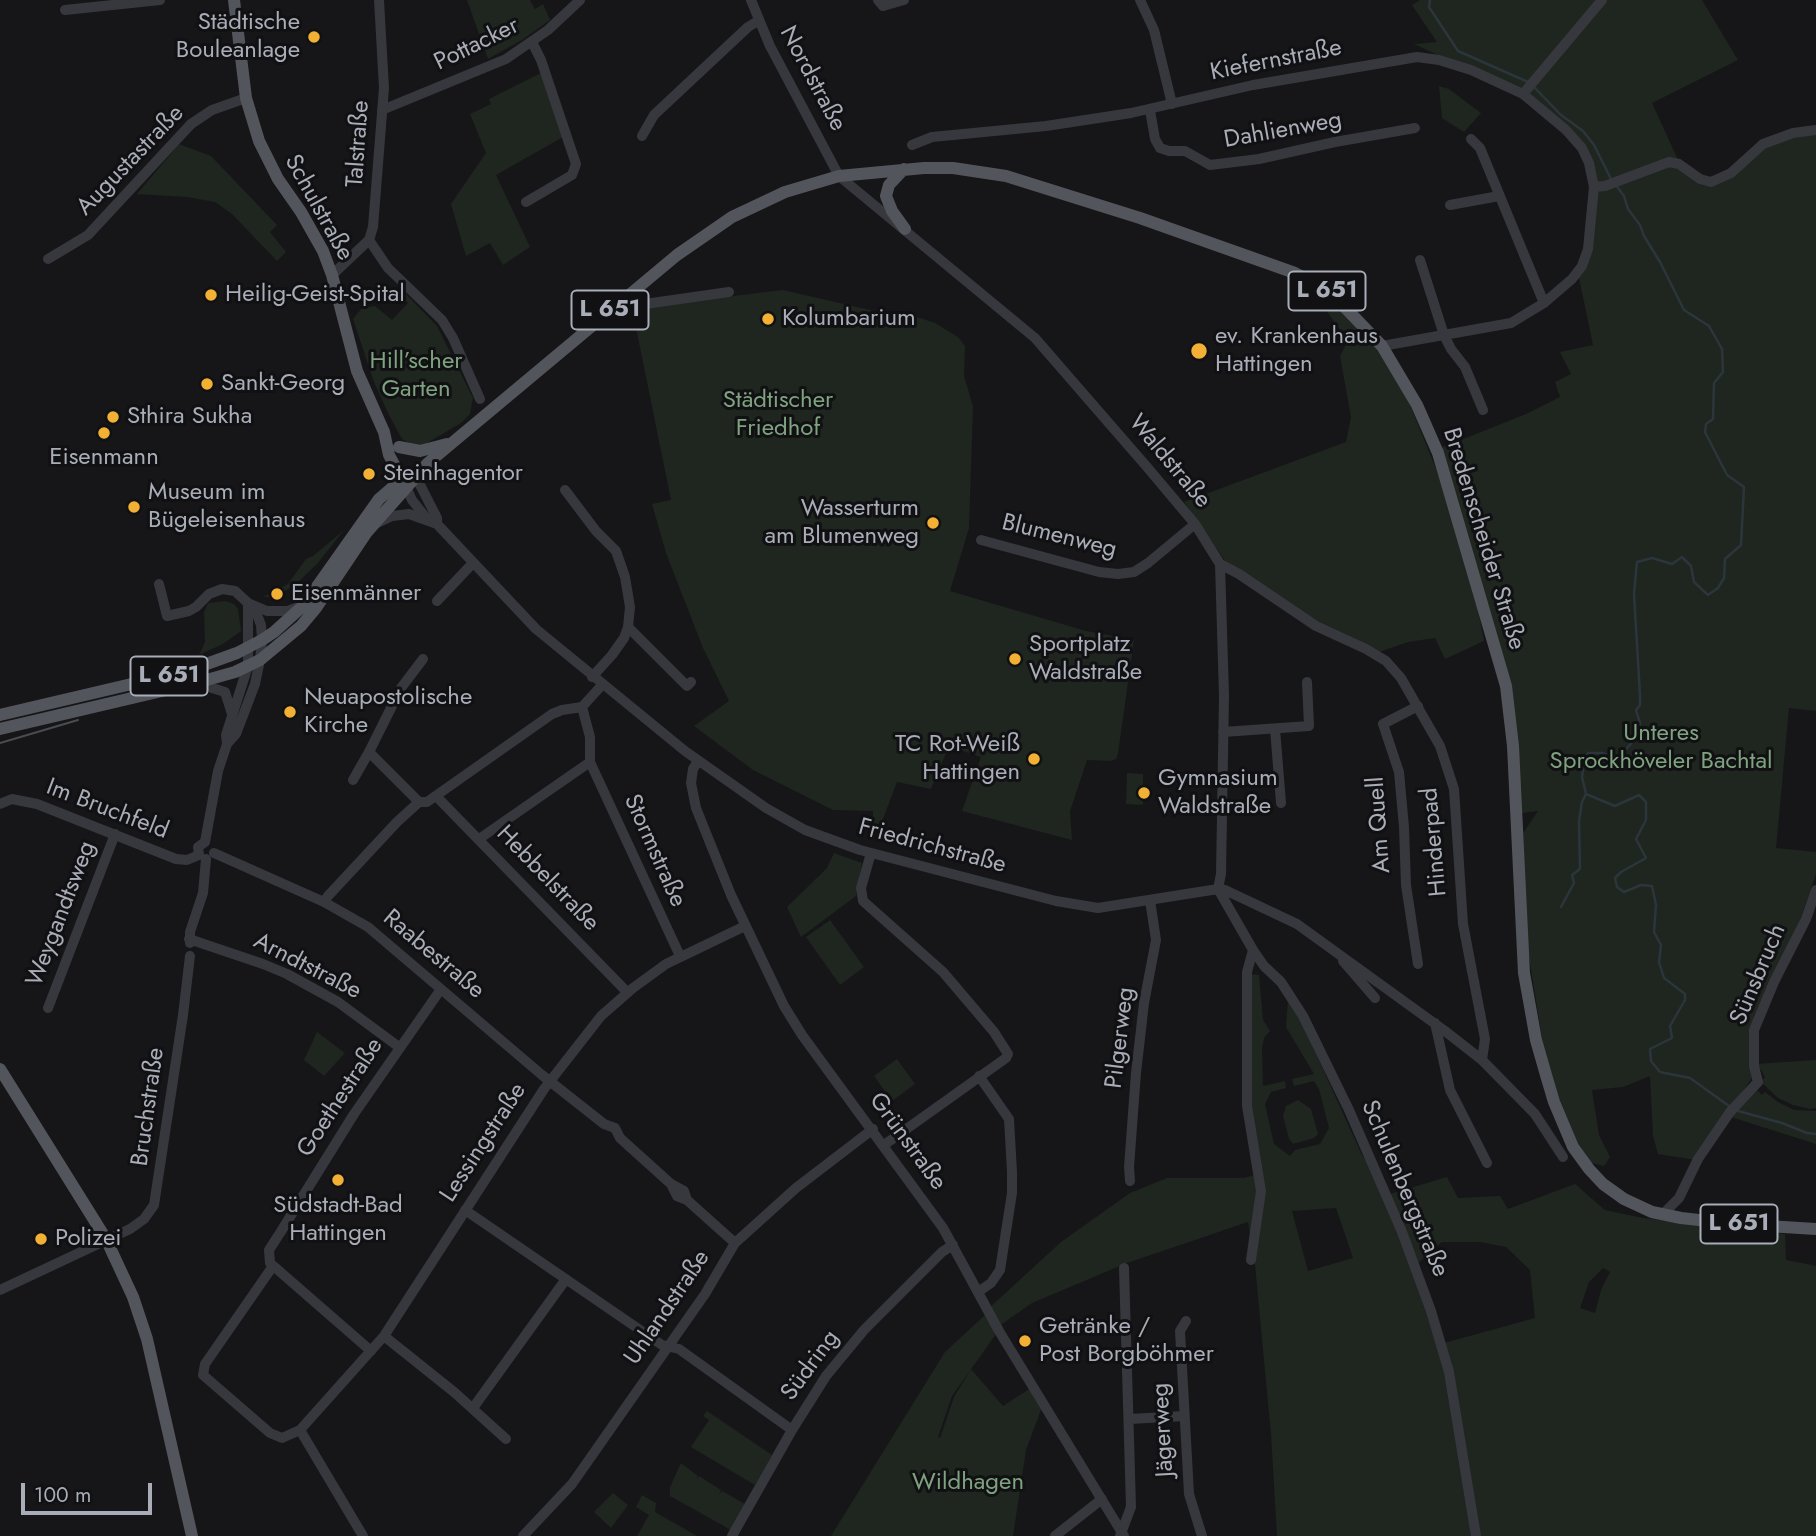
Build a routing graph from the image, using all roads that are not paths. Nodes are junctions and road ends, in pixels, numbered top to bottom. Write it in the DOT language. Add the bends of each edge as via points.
graph roads {
  1 [pos="160,0"];
  2 [pos="234,0"];
  3 [pos="379,0"];
  4 [pos="580,0"];
  5 [pos="751,0"];
  6 [pos="878,0"];
  7 [pos="904,0"];
  8 [pos="1140,0"];
  9 [pos="1602,0"];
  10 [pos="65,10"];
  11 [pos="758,21"];
  12 [pos="532,42"];
  13 [pos="1528,87"];
  14 [pos="246,98"];
  15 [pos="1172,104"];
  16 [pos="382,110"];
  17 [pos="1150,110"];
  18 [pos="1415,128"];
  19 [pos="1816,130"];
  20 [pos="642,136"];
  21 [pos="1471,139"];
  22 [pos="912,145"];
  23 [pos="904,169"];
  24 [pos="839,176"];
  25 [pos="1599,187"];
  26 [pos="1499,196"];
  27 [pos="526,202"];
  28 [pos="1450,205"];
  29 [pos="905,229"];
  30 [pos="369,240"];
  31 [pos="48,259"];
  32 [pos="1420,260"];
  33 [pos="332,275"];
  34 [pos="729,292"];
  35 [pos="624,298"];
  36 [pos="1544,303"];
  37 [pos="1444,335"];
  38 [pos="1382,346"];
  39 [pos="480,399"];
  40 [pos="1483,410"];
  41 [pos="384,432"];
  42 [pos="454,442"];
  43 [pos="398,447"];
  44 [pos="414,474"];
  45 [pos="403,483"];
  46 [pos="565,490"];
  47 [pos="433,522"];
  48 [pos="1195,524"];
  49 [pos="367,532"];
  50 [pos="981,540"];
  51 [pos="472,564"];
  52 [pos="1220,564"];
  53 [pos="159,584"];
  54 [pos="437,601"];
  55 [pos="251,605"];
  56 [pos="304,605"];
  57 [pos="628,627"];
  58 [pos="262,640"];
  59 [pos="249,647"];
  60 [pos="423,659"];
  61 [pos="254,663"];
  62 [pos="592,677"];
  63 [pos="691,682"];
  64 [pos="1307,682"];
  65 [pos="196,683"];
  66 [pos="602,684"];
  67 [pos="1418,706"];
  68 [pos="582,708"];
  69 [pos="232,714"];
  70 [pos="0,715"];
  71 [pos="0,729"];
  72 [pos="1275,729"];
  73 [pos="1223,732"];
  74 [pos="227,744"];
  75 [pos="369,752"];
  76 [pos="698,761"];
  77 [pos="590,762"];
  78 [pos="353,780"];
  79 [pos="436,796"];
  80 [pos="419,802"];
  81 [pos="1281,803"];
  82 [pos="0,804"];
  83 [pos="114,834"];
  84 [pos="479,839"];
  85 [pos="870,853"];
  86 [pos="206,855"];
  87 [pos="1218,889"];
  88 [pos="1816,890"];
  89 [pos="1150,900"];
  90 [pos="324,902"];
  91 [pos="745,926"];
  92 [pos="1332,947"];
  93 [pos="190,948"];
  94 [pos="1253,950"];
  95 [pos="680,956"];
  96 [pos="1418,964"];
  97 [pos="441,989"];
  98 [pos="627,992"];
  99 [pos="1376,998"];
  100 [pos="48,1008"];
  101 [pos="1435,1023"];
  102 [pos="399,1047"];
  103 [pos="1482,1060"];
  104 [pos="0,1069"];
  105 [pos="979,1076"];
  106 [pos="551,1080"];
  107 [pos="873,1129"];
  108 [pos="884,1145"];
  109 [pos="1563,1157"];
  110 [pos="1487,1163"];
  111 [pos="1130,1181"];
  112 [pos="465,1210"];
  113 [pos="1663,1214"];
  114 [pos="1816,1229"];
  115 [pos="106,1239"];
  116 [pos="735,1243"];
  117 [pos="953,1245"];
  118 [pos="1251,1260"];
  119 [pos="274,1266"];
  120 [pos="1124,1268"];
  121 [pos="566,1279"];
  122 [pos="0,1290"];
  123 [pos="978,1292"];
  124 [pos="1186,1321"];
  125 [pos="384,1336"];
  126 [pos="669,1347"];
  127 [pos="371,1351"];
  128 [pos="473,1408"];
  129 [pos="1184,1416"];
  130 [pos="1130,1419"];
  131 [pos="300,1430"];
  132 [pos="792,1430"];
  133 [pos="506,1439"];
  134 [pos="1102,1499"];
  135 [pos="1122,1535"];
  136 [pos="192,1536"];
  137 [pos="363,1536"];
  138 [pos="523,1536"];
  139 [pos="732,1536"];
  140 [pos="1055,1536"];
  141 [pos="1202,1536"];
  142 [pos="1476,1536"];
  1 -- 10 [label="street"];
  2 -- 14 [label="main road, Schulstraße"];
  3 -- 16 [label="street, Talstraße"];
  4 -- 12 [label="street, Pottacker"];
  5 -- 11 [label="street, Nordstraße"];
  6 -- 7 [label="street" via="885,6"];
  8 -- 15 [label="street" via="1154,30"];
  9 -- 13 [label="street"];
  11 -- 20 [label="street" via="654,115"];
  11 -- 24 [label="street, Nordstraße"];
  12 -- 16 [label="street, Pottacker" via="486,68"];
  12 -- 27 [label="street" via="576,164 572,175"];
  13 -- 15 [label="street, Kiefernstraße" via="1417,57"];
  13 -- 25 [label="street, Kiefernstraße" via="1582,148"];
  14 -- 31 [label="street, Augustastraße" via="212,110 191,124 88,235"];
  14 -- 33 [label="main road, Schulstraße" via="268,162 314,233"];
  15 -- 17 [label="street, Kiefernstraße"];
  16 -- 30 [label="street, Talstraße"];
  17 -- 18 [label="street, Dahlienweg" via="1160,148 1185,151 1210,165"];
  17 -- 22 [label="street, Kiefernstraße" via="932,137"];
  19 -- 25 [label="street" via="1763,144 1731,173 1711,182 1675,162"];
  21 -- 26 [label="street" via="1480,149"];
  23 -- 24 [label="main road, Bredenscheider Straße / L 651"];
  23 -- 29 [label="main road" via="889,184 886,196"];
  23 -- 38 [label="main road, Bredenscheider Straße / L 651" via="953,168 1006,176 1240,252 1319,285"];
  24 -- 29 [label="street, Waldstraße"];
  24 -- 35 [label="main road, Bredenscheider Straße / L 651" via="785,192 709,230"];
  25 -- 36 [label="street" via="1585,262"];
  26 -- 28 [label="street"];
  26 -- 36 [label="street"];
  29 -- 48 [label="street, Waldstraße" via="1035,338"];
  30 -- 33 [label="street"];
  30 -- 39 [label="street" via="388,268 442,320"];
  32 -- 37 [label="street"];
  33 -- 41 [label="main road, Schulstraße" via="354,361"];
  34 -- 35 [label="street" via="631,306"];
  35 -- 42 [label="main road, Bredenscheider Straße / L 651"];
  36 -- 37 [label="street" via="1505,325"];
  37 -- 38 [label="street"];
  37 -- 40 [label="street" via="1465,367"];
  38 -- 113 [label="main road, Bredenscheider Straße / L 651" via="1417,405 1438,453 1506,686 1524,973 1554,1102 1573,1147 1596,1177 1631,1203"];
  41 -- 43 [label="main road, Schulstraße"];
  41 -- 45 [label="main road, Schulstraße"];
  42 -- 43 [label="main road" via="420,452"];
  42 -- 44 [label="main road, Bredenscheider Straße / L 651"];
  43 -- 44 [label="main road, Schulstraße"];
  44 -- 45 [label="main road, L 651"];
  44 -- 47 [label="street, Friedrichstraße" via="437,518"];
  45 -- 47 [label="street, Friedrichstraße"];
  45 -- 49 [label="main road, L 651"];
  45 -- 56 [label="main road, L 651" via="379,499"];
  46 -- 57 [label="street" via="616,551 625,578"];
  47 -- 49 [label="street" via="403,514 383,519"];
  47 -- 51 [label="street, Friedrichstraße"];
  48 -- 50 [label="street, Blumenweg" via="1148,563 1134,572 1118,574"];
  48 -- 52 [label="street, Waldstraße"];
  49 -- 61 [label="main road, L 651" via="301,626"];
  51 -- 54 [label="street"];
  51 -- 62 [label="street, Friedrichstraße"];
  52 -- 67 [label="street, Hinderpad" via="1316,626 1380,657 1401,678"];
  52 -- 73 [label="street"];
  53 -- 55 [label="street" via="167,616 189,611 222,589 235,591"];
  55 -- 56 [label="street" via="275,612"];
  55 -- 58 [label="street" via="261,625"];
  55 -- 59 [label="street"];
  56 -- 58 [label="main road, L 651"];
  57 -- 62 [label="street" via="619,646"];
  57 -- 63 [label="street" via="687,686"];
  58 -- 59 [label="main road, L 651"];
  58 -- 61 [label="street"];
  59 -- 61 [label="street"];
  59 -- 70 [label="main road, L 651" via="142,684"];
  60 -- 75 [label="street" via="401,688"];
  61 -- 65 [label="main road, L 651"];
  61 -- 69 [label="street"];
  61 -- 74 [label="street" via="255,684 236,734"];
  62 -- 66 [label="street, Friedrichstraße"];
  64 -- 72 [label="street" via="1309,726"];
  65 -- 69 [label="street" via="225,692"];
  65 -- 71 [label="main road, L 651"];
  66 -- 68 [label="street"];
  66 -- 76 [label="street, Friedrichstraße"];
  67 -- 96 [label="street, Am Quell" via="1383,724 1399,772 1406,885"];
  67 -- 103 [label="street, Hinderpad" via="1440,746 1454,789 1462,924 1485,1039"];
  68 -- 77 [label="street" via="590,737"];
  68 -- 79 [label="street" via="562,710 542,720"];
  69 -- 74 [label="street"];
  72 -- 73 [label="street"];
  72 -- 81 [label="street"];
  73 -- 87 [label="street"];
  74 -- 86 [label="street" via="205,842 212,844"];
  75 -- 78 [label="street"];
  75 -- 80 [label="street"];
  76 -- 85 [label="street, Friedrichstraße" via="805,830"];
  76 -- 91 [label="street, Grünstraße" via="691,783 693,800"];
  77 -- 84 [label="street"];
  77 -- 95 [label="street, Stormstraße"];
  79 -- 80 [label="street"];
  79 -- 84 [label="street, Hebbelstraße"];
  80 -- 90 [label="street"];
  82 -- 83 [label="street, Im Bruchfeld" via="12,799 37,804"];
  83 -- 86 [label="street, Im Bruchfeld" via="176,859"];
  83 -- 100 [label="street, Weygandtsweg"];
  84 -- 98 [label="street, Hebbelstraße"];
  85 -- 89 [label="street, Friedrichstraße" via="1098,908"];
  85 -- 105 [label="street" via="861,888 863,901 943,972 1007,1053"];
  86 -- 90 [label="street, Raabestraße"];
  86 -- 93 [label="street, Bruchstraße"];
  87 -- 89 [label="street, Friedrichstraße"];
  87 -- 92 [label="street" via="1297,924"];
  87 -- 94 [label="street, Schulenbergstraße"];
  88 -- 113 [label="street, Sünsbruch" via="1754,1030 1758,1082 1730,1112 1698,1159 1679,1198"];
  89 -- 111 [label="street, Pilgerweg" via="1156,940 1144,1003"];
  90 -- 97 [label="street, Raabestraße" via="368,927"];
  91 -- 95 [label="street, Lessingstraße"];
  91 -- 107 [label="street, Grünstraße" via="792,1020"];
  92 -- 99 [label="street"];
  92 -- 101 [label="street"];
  93 -- 102 [label="street, Arndtstraße" via="263,964 338,1002"];
  93 -- 115 [label="street, Bruchstraße" via="154,1205 136,1225"];
  94 -- 118 [label="street" via="1247,972 1247,1105 1261,1191"];
  94 -- 142 [label="street, Schulenbergstraße" via="1303,1016 1402,1232 1432,1311 1448,1372"];
  95 -- 98 [label="street, Lessingstraße"];
  97 -- 102 [label="street, Goethestraße"];
  97 -- 106 [label="street, Raabestraße"];
  98 -- 106 [label="street, Lessingstraße" via="594,1024"];
  101 -- 103 [label="street"];
  101 -- 110 [label="street" via="1450,1090"];
  102 -- 119 [label="street, Goethestraße" via="279,1235 268,1256"];
  103 -- 109 [label="street" via="1535,1114"];
  104 -- 115 [label="main road"];
  105 -- 108 [label="street"];
  105 -- 123 [label="street" via="1009,1119 1012,1193 1001,1266 991,1283"];
  106 -- 112 [label="street, Lessingstraße"];
  106 -- 116 [label="street, Raabestraße"];
  107 -- 108 [label="street, Grünstraße"];
  107 -- 116 [label="street, Uhlandstraße" via="796,1188"];
  108 -- 117 [label="street, Grünstraße"];
  112 -- 121 [label="street"];
  112 -- 125 [label="street, Lessingstraße"];
  113 -- 114 [label="main road, Bredenscheider Straße / L 651"];
  115 -- 122 [label="street, Bruchstraße"];
  115 -- 136 [label="main road" via="147,1339"];
  116 -- 126 [label="street, Uhlandstraße"];
  117 -- 123 [label="street, Grünstraße"];
  117 -- 132 [label="street, Südring" via="853,1342"];
  119 -- 127 [label="street"];
  119 -- 131 [label="street, Goethestraße" via="205,1364 203,1375 270,1433 282,1438"];
  120 -- 130 [label="street"];
  121 -- 126 [label="street"];
  121 -- 128 [label="street"];
  123 -- 134 [label="street, Grünstraße"];
  124 -- 129 [label="street, Jägerweg" via="1181,1331"];
  125 -- 127 [label="street, Lessingstraße"];
  125 -- 128 [label="street"];
  126 -- 132 [label="street" via="679,1349"];
  126 -- 138 [label="street, Uhlandstraße" via="572,1484"];
  127 -- 131 [label="street, Lessingstraße"];
  128 -- 133 [label="street"];
  129 -- 130 [label="street"];
  129 -- 141 [label="street, Jägerweg" via="1189,1494"];
  130 -- 135 [label="street" via="1130,1507"];
  131 -- 137 [label="street"];
  132 -- 139 [label="street, Südring"];
  134 -- 135 [label="street, Grünstraße"];
  134 -- 140 [label="street"];
}
